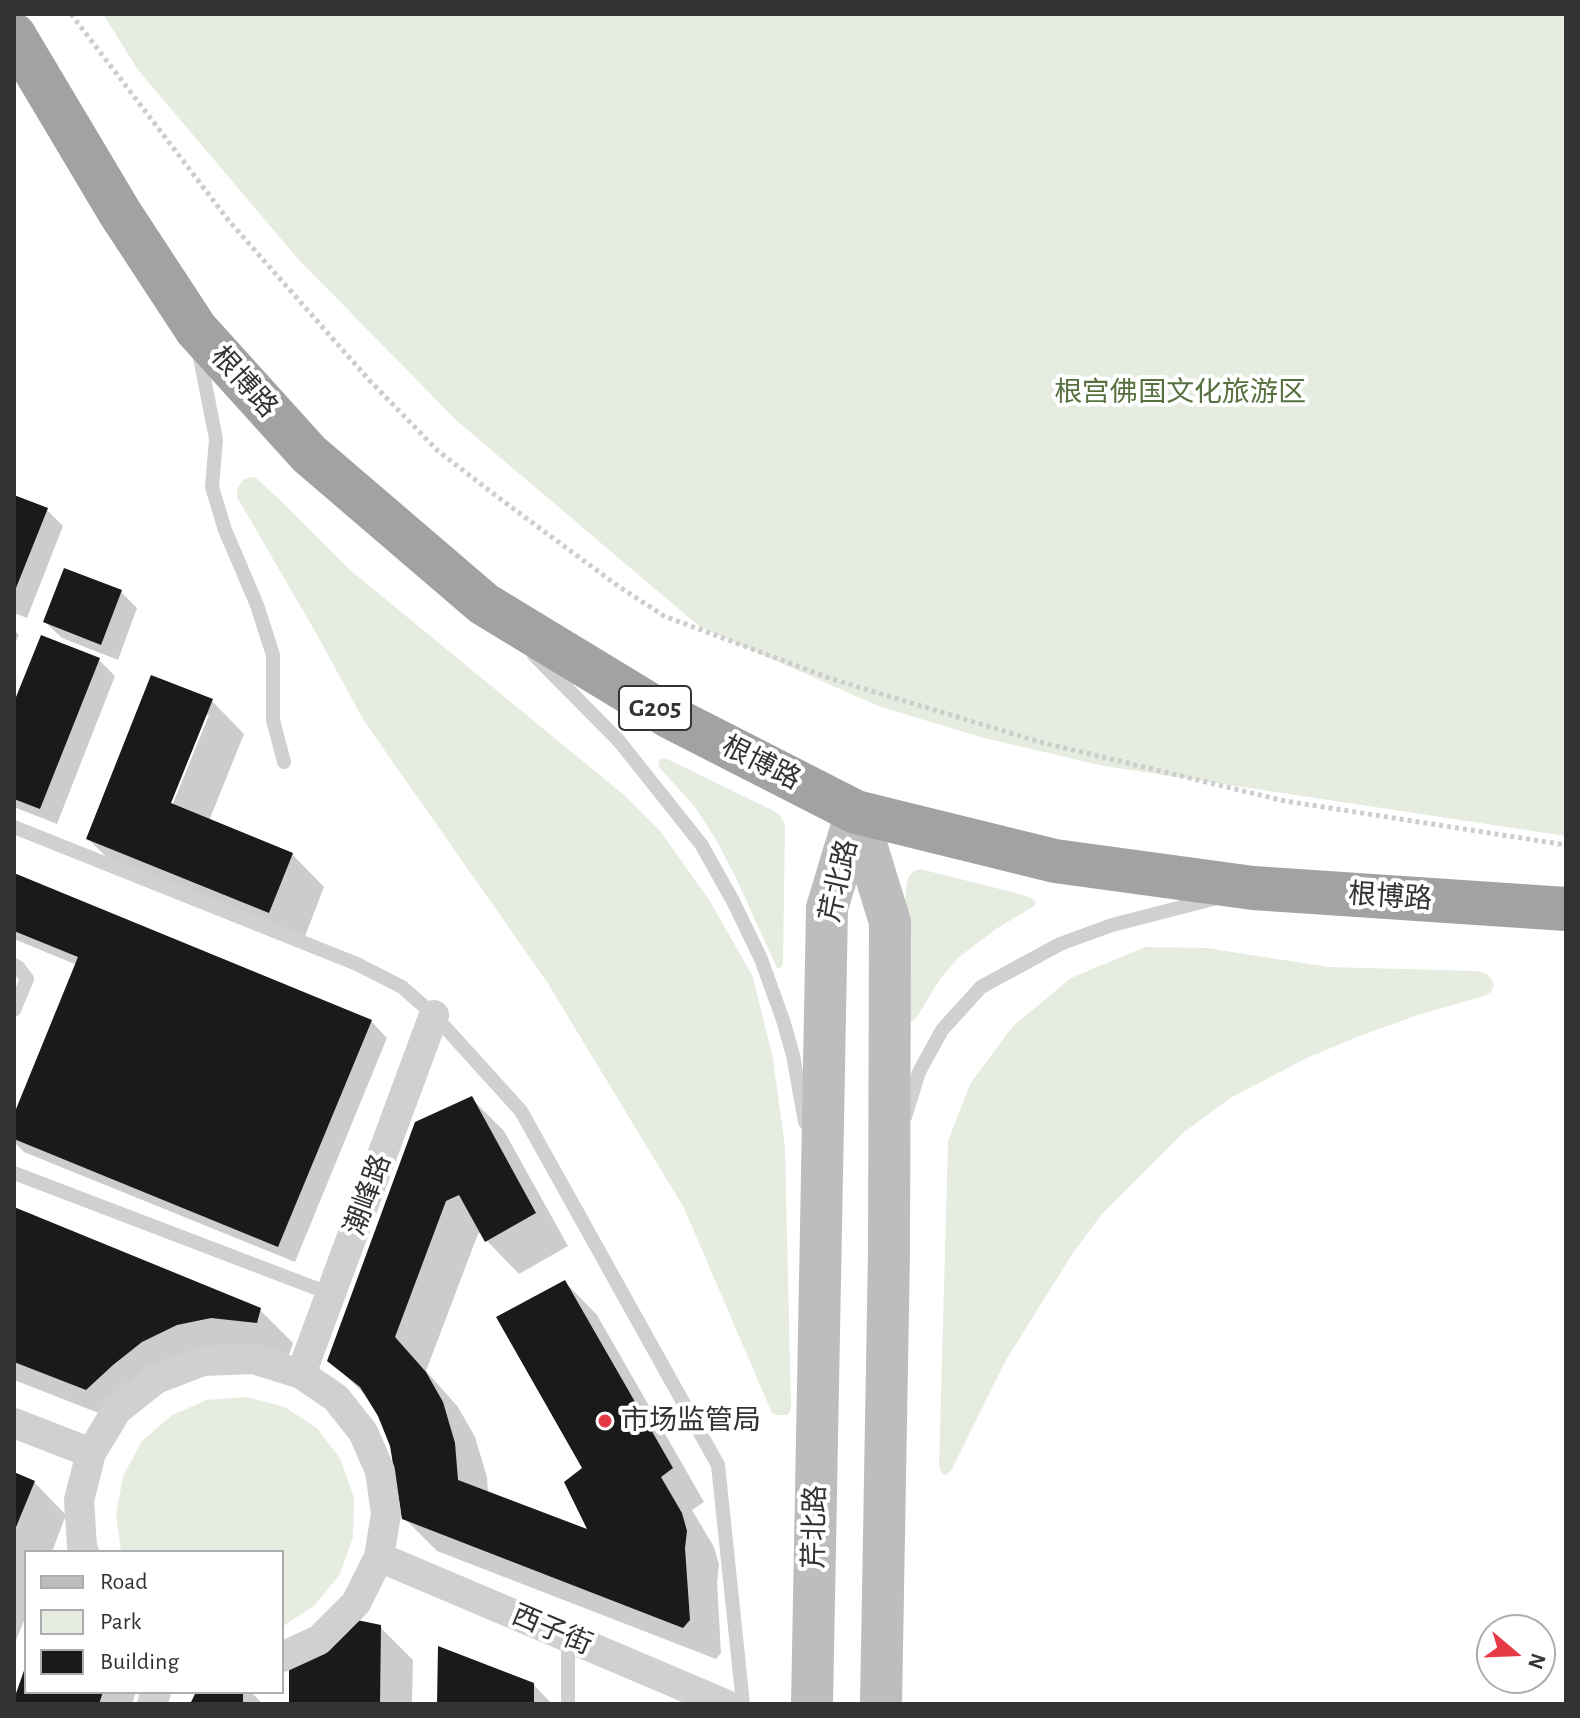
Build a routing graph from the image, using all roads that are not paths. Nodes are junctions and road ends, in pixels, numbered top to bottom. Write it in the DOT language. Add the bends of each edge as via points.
graph roads {
  1 [pos="14,35"];
  2 [pos="196,329"];
  3 [pos="484,604"];
  4 [pos="284,762"];
  5 [pos="856,812"];
  6 [pos="14,827"];
  7 [pos="1253,888"];
  8 [pos="1566,909"];
  9 [pos="14,965"];
  10 [pos="14,1010"];
  11 [pos="434,1015"];
  12 [pos="14,1173"];
  13 [pos="821,1207"];
  14 [pos="889,1253"];
  15 [pos="331,1294"];
  16 [pos="301,1374"];
  17 [pos="14,1423"];
  18 [pos="91,1453"];
  19 [pos="84,1550"];
  20 [pos="379,1557"];
  21 [pos="568,1637"];
  22 [pos="284,1656"];
  23 [pos="568,1704"];
  24 [pos="725,1704"];
  25 [pos="743,1704"];
  26 [pos="812,1704"];
  27 [pos="881,1704"];
  1 -- 2 [label="highway, 根博路 / G205"];
  2 -- 3 [label="highway, 根博路 / G205" via="309,454"];
  2 -- 4 [label="lane" via="216,439 212,487 273,655 273,720"];
  3 -- 5 [label="highway, 根博路 / G205" via="670,717"];
  3 -- 13 [label="lane" via="619,741 701,844 733,901 783,1020"];
  5 -- 7 [label="highway, 根博路 / G205" via="1055,861"];
  5 -- 13 [label="main road, 芹北路" via="827,908"];
  5 -- 14 [label="main road, 芹北路" via="890,922"];
  6 -- 11 [label="lane" via="357,964 402,987"];
  7 -- 8 [label="highway, 根博路 / G205"];
  7 -- 14 [label="lane" via="1112,925 1060,944 981,987 942,1030 919,1072 900,1133"];
  9 -- 10 [label="lane" via="27,979"];
  11 -- 15 [label="street, 潮峰路"];
  11 -- 25 [label="lane" via="521,1111 718,1465"];
  12 -- 15 [label="lane"];
  13 -- 26 [label="main road, 芹北路"];
  14 -- 27 [label="main road, 芹北路"];
  15 -- 16 [label="street, 潮峰路"];
  16 -- 18 [label="street" via="253,1359 203,1361 156,1379 117,1410"];
  16 -- 20 [label="street" via="336,1398 363,1432 375,1458 386,1514"];
  17 -- 18 [label="street"];
  18 -- 19 [label="street" via="79,1500"];
  20 -- 21 [label="street, 西子街"];
  20 -- 22 [label="street" via="356,1603 319,1640"];
  21 -- 23 [label="lane"];
  21 -- 24 [label="street, 西子街"];
}
